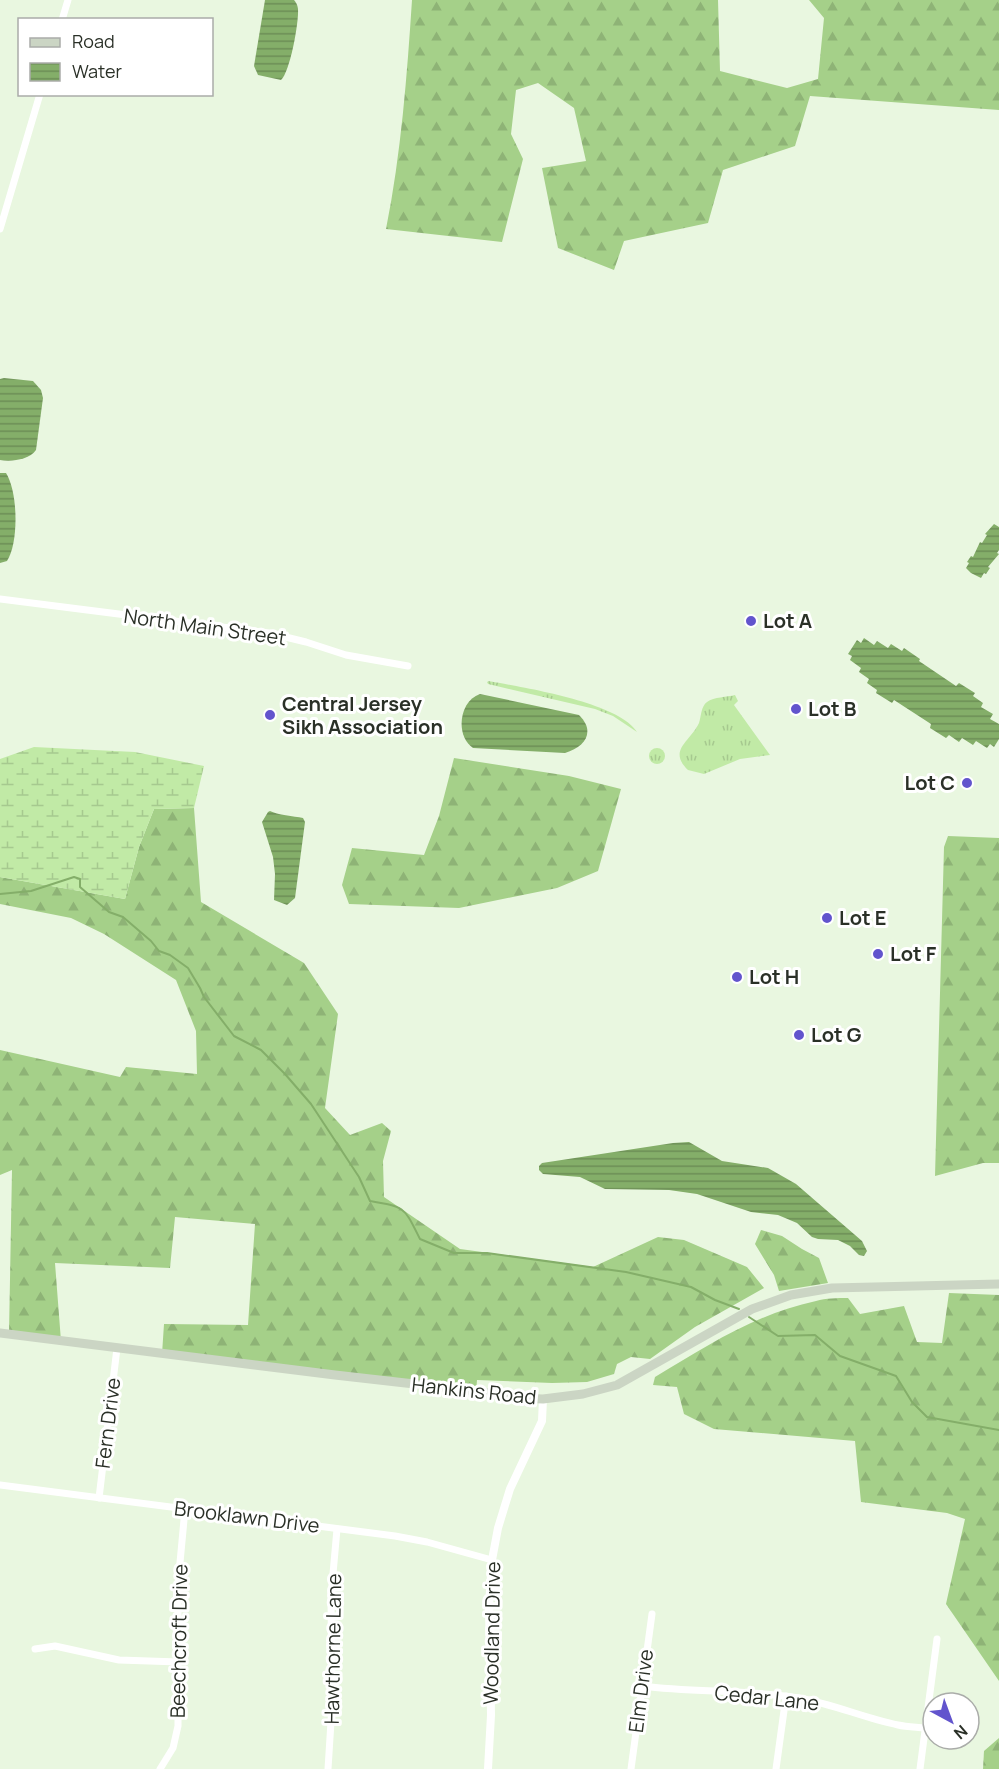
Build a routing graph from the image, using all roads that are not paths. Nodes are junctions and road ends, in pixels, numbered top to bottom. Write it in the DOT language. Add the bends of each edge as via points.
graph roads {
  1 [pos="68,0"];
  2 [pos="63,18"];
  3 [pos="39,96"];
  4 [pos="0,229"];
  5 [pos="0,600"];
  6 [pos="408,666"];
  7 [pos="999,1284"];
  8 [pos="0,1334"];
  9 [pos="117,1348"];
  10 [pos="543,1399"];
  11 [pos="0,1485"];
  12 [pos="99,1498"];
  13 [pos="185,1509"];
  14 [pos="337,1529"];
  15 [pos="492,1560"];
  16 [pos="652,1614"];
  17 [pos="937,1639"];
  18 [pos="35,1649"];
  19 [pos="179,1662"];
  20 [pos="642,1686"];
  21 [pos="930,1691"];
  22 [pos="786,1696"];
  23 [pos="921,1728"];
  24 [pos="922,1751"];
  25 [pos="160,1769"];
  26 [pos="328,1769"];
  27 [pos="488,1769"];
  28 [pos="631,1769"];
  29 [pos="776,1769"];
  30 [pos="920,1769"];
  1 -- 2 [label="street"];
  3 -- 4 [label="street"];
  5 -- 6 [label="street, North Main Street" via="269,633 346,655"];
  7 -- 10 [label="main road, Hankins Road" via="832,1288 791,1295 752,1309 617,1384 583,1394"];
  8 -- 9 [label="main road, Hankins Road"];
  9 -- 10 [label="main road, Hankins Road"];
  9 -- 12 [label="street, Fern Drive"];
  10 -- 15 [label="street, Woodland Drive" via="542,1421 510,1490"];
  11 -- 12 [label="street, Brooklawn Drive"];
  12 -- 13 [label="street, Brooklawn Drive"];
  13 -- 14 [label="street, Brooklawn Drive"];
  13 -- 19 [label="street, Beechcroft Drive" via="178,1584"];
  14 -- 15 [label="street, Brooklawn Drive" via="427,1542"];
  14 -- 26 [label="street, Hawthorne Lane" via="331,1596"];
  15 -- 27 [label="street, Woodland Drive"];
  16 -- 20 [label="street, Elm Drive"];
  17 -- 21 [label="street"];
  18 -- 19 [label="street" via="55,1646 119,1660"];
  19 -- 25 [label="street, Beechcroft Drive" via="178,1726 173,1748"];
  20 -- 22 [label="street, Cedar Lane"];
  20 -- 28 [label="street, Elm Drive"];
  22 -- 23 [label="street, Cedar Lane"];
  22 -- 29 [label="street"];
  24 -- 30 [label="street"];
}
